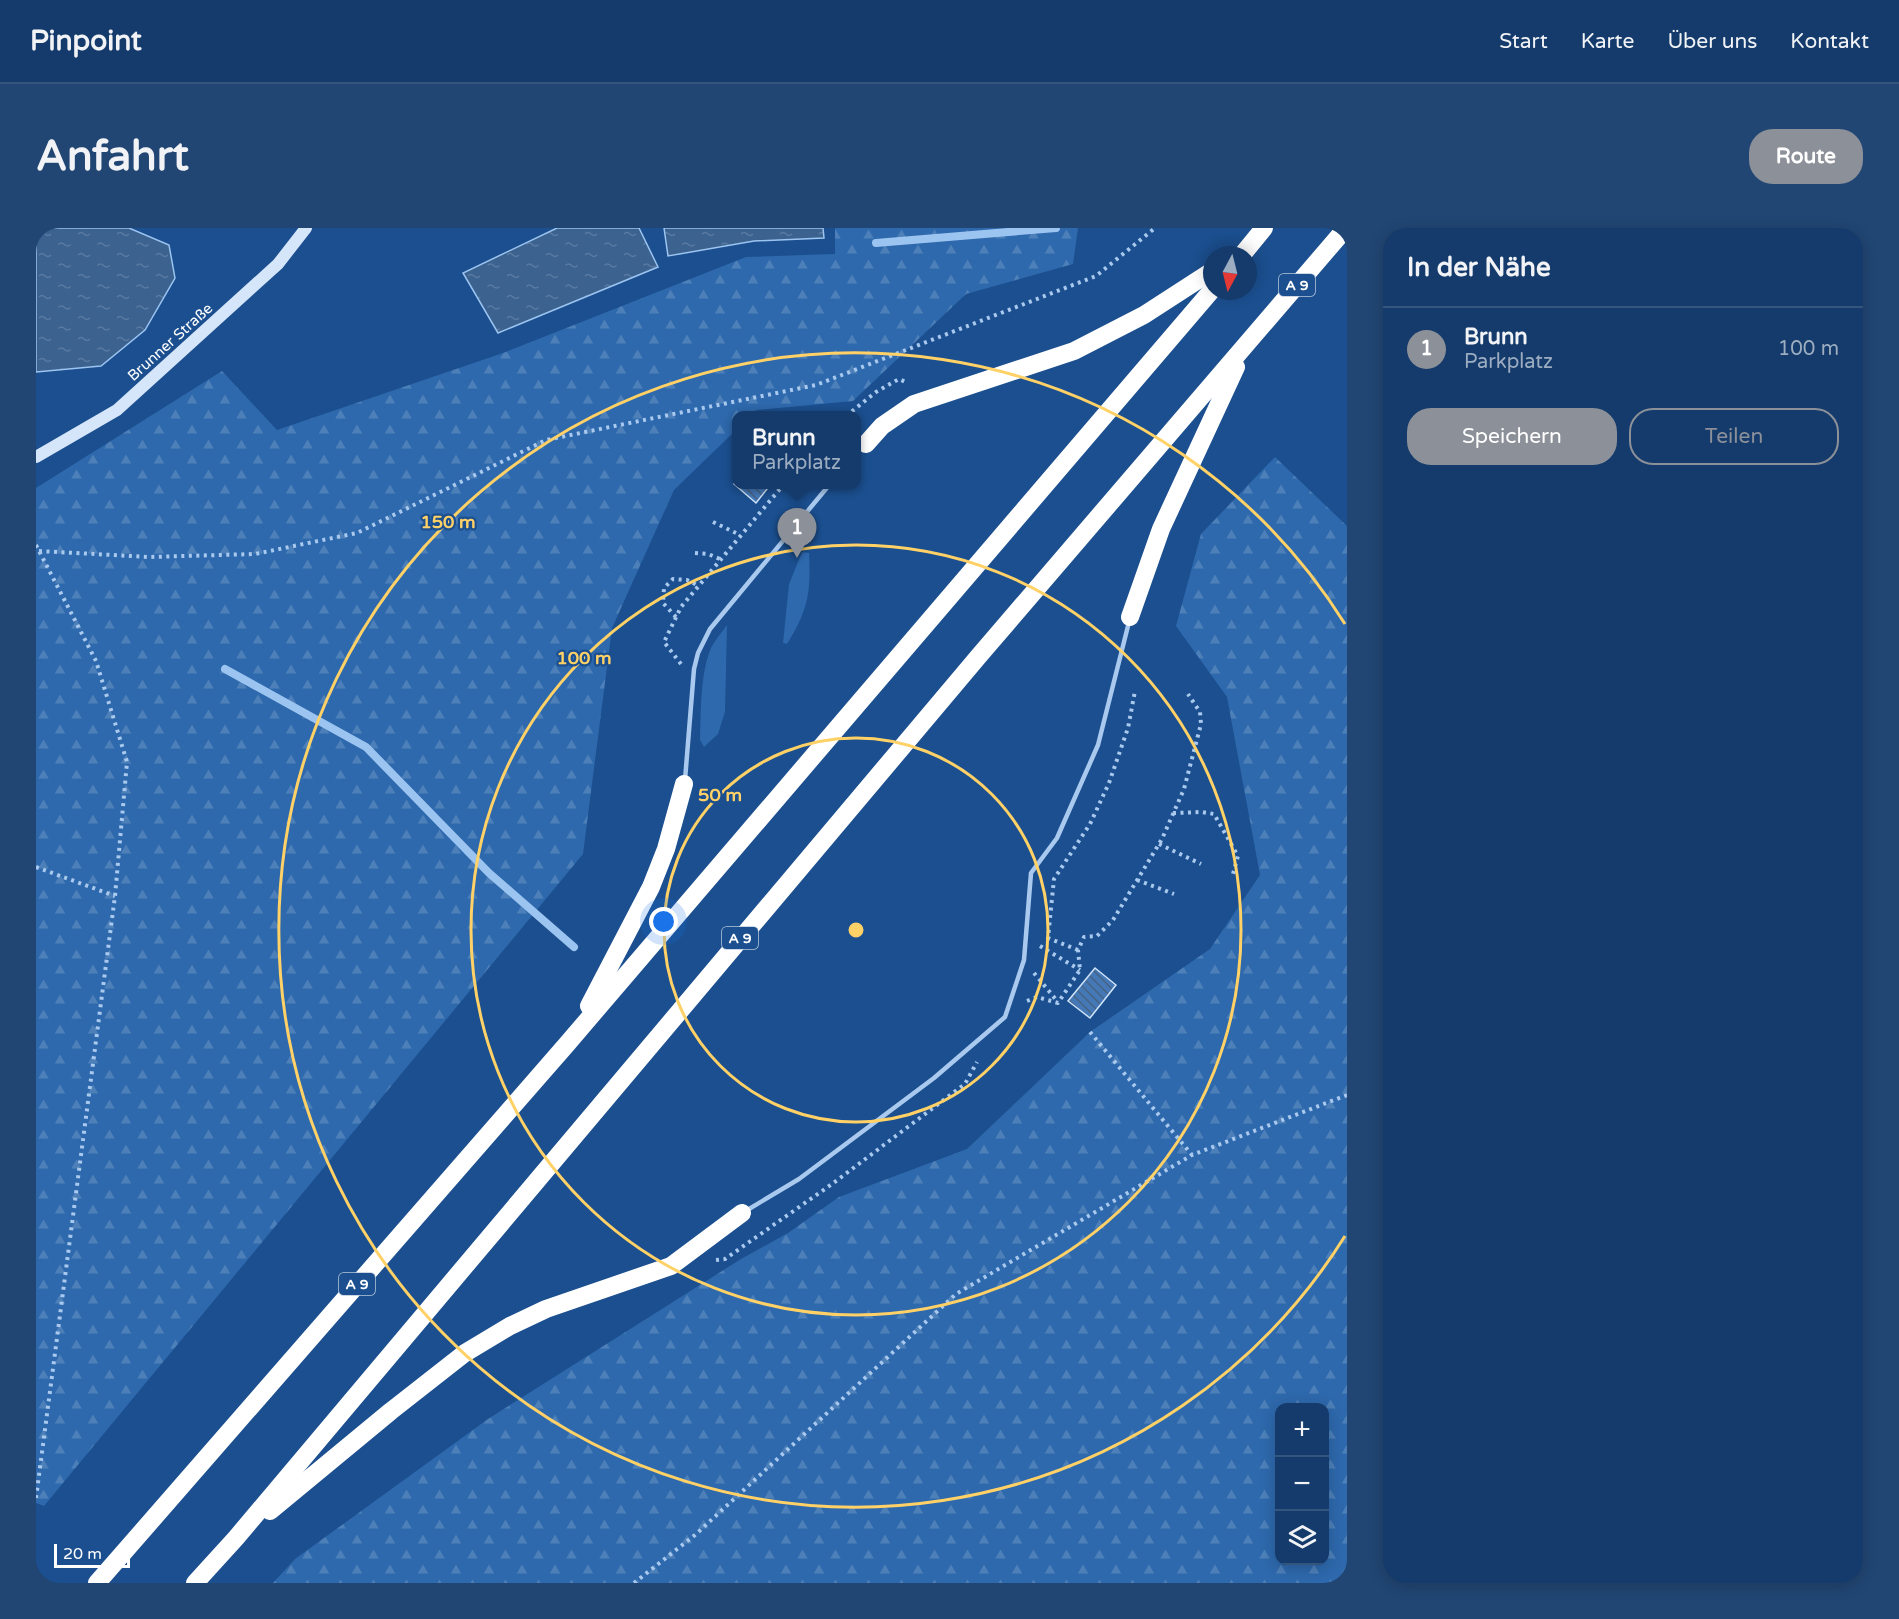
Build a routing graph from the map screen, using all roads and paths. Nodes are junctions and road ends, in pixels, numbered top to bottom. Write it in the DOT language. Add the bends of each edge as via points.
graph roads {
  1 [pos="306,228"];
  2 [pos="1155,228"];
  3 [pos="1264,228"];
  4 [pos="1346,228"];
  5 [pos="1249,246"];
  6 [pos="1203,277"];
  7 [pos="1203,300"];
  8 [pos="1249,341"];
  9 [pos="863,446"];
  10 [pos="36,457"];
  11 [pos="780,489"];
  12 [pos="826,489"];
  13 [pos="713,522"];
  14 [pos="740,535"];
  15 [pos="36,545"];
  16 [pos="39,551"];
  17 [pos="695,553"];
  18 [pos="720,559"];
  19 [pos="699,586"];
  20 [pos="1130,617"];
  21 [pos="676,618"];
  22 [pos="693,678"];
  23 [pos="1135,691"];
  24 [pos="684,784"];
  25 [pos="1173,813"];
  26 [pos="1159,844"];
  27 [pos="1200,864"];
  28 [pos="36,867"];
  29 [pos="1233,874"];
  30 [pos="1137,880"];
  31 [pos="1174,894"];
  32 [pos="116,896"];
  33 [pos="1039,946"];
  34 [pos="1078,950"];
  35 [pos="1024,960"];
  36 [pos="1080,970"];
  37 [pos="1058,1003"];
  38 [pos="1090,1032"];
  39 [pos="567,1044"];
  40 [pos="1347,1095"];
  41 [pos="1192,1155"];
  42 [pos="742,1213"];
  43 [pos="36,1498"];
  44 [pos="236,1539"];
  45 [pos="97,1583"];
  46 [pos="195,1583"];
  47 [pos="634,1583"];
  1 -- 10 [label="street, Brunner Straße" via="278,264 117,410"];
  2 -- 16 [label="path" via="1096,276 816,385 546,440 357,533 255,554 149,557"];
  3 -- 5 [label="highway"];
  4 -- 8 [label="highway, A 9"];
  6 -- 9 [label="highway" via="1144,315 1074,351 914,404 882,426"];
  7 -- 39 [label="highway, A 9"];
  8 -- 20 [label="highway" via="1161,529"];
  8 -- 44 [label="highway, A 9" via="955,684"];
  11 -- 14 [label="path"];
  12 -- 22 [label="lane" via="710,629 698,653"];
  13 -- 14 [label="path"];
  14 -- 18 [label="path"];
  15 -- 16 [label="path"];
  16 -- 32 [label="path" via="96,661 127,762"];
  17 -- 18 [label="path"];
  18 -- 19 [label="path"];
  19 -- 21 [label="path"];
  19 -- 21 [label="path" via="673,579 664,588 663,603"];
  20 -- 35 [label="lane" via="1098,745 1057,838 1031,873"];
  21 -- 22 [label="path" via="664,642"];
  22 -- 24 [label="lane"];
  23 -- 34 [label="path" via="1128,728 1109,783 1090,824 1054,879 1048,938"];
  24 -- 39 [label="highway" via="651,887"];
  25 -- 29 [label="path" via="1214,814 1238,856"];
  26 -- 27 [label="path"];
  28 -- 32 [label="path"];
  30 -- 31 [label="path"];
  32 -- 43 [label="path"];
  33 -- 36 [label="path"];
  35 -- 37 [label="path"];
  35 -- 42 [label="lane" via="1005,1017 934,1078 799,1179"];
  38 -- 41 [label="path"];
  39 -- 45 [label="highway, A 9"];
  40 -- 41 [label="path"];
  41 -- 47 [label="path" via="956,1294 694,1535"];
  42 -- 44 [label="highway" via="670,1266 546,1309 465,1353"];
  44 -- 46 [label="highway, A 9"];
}
